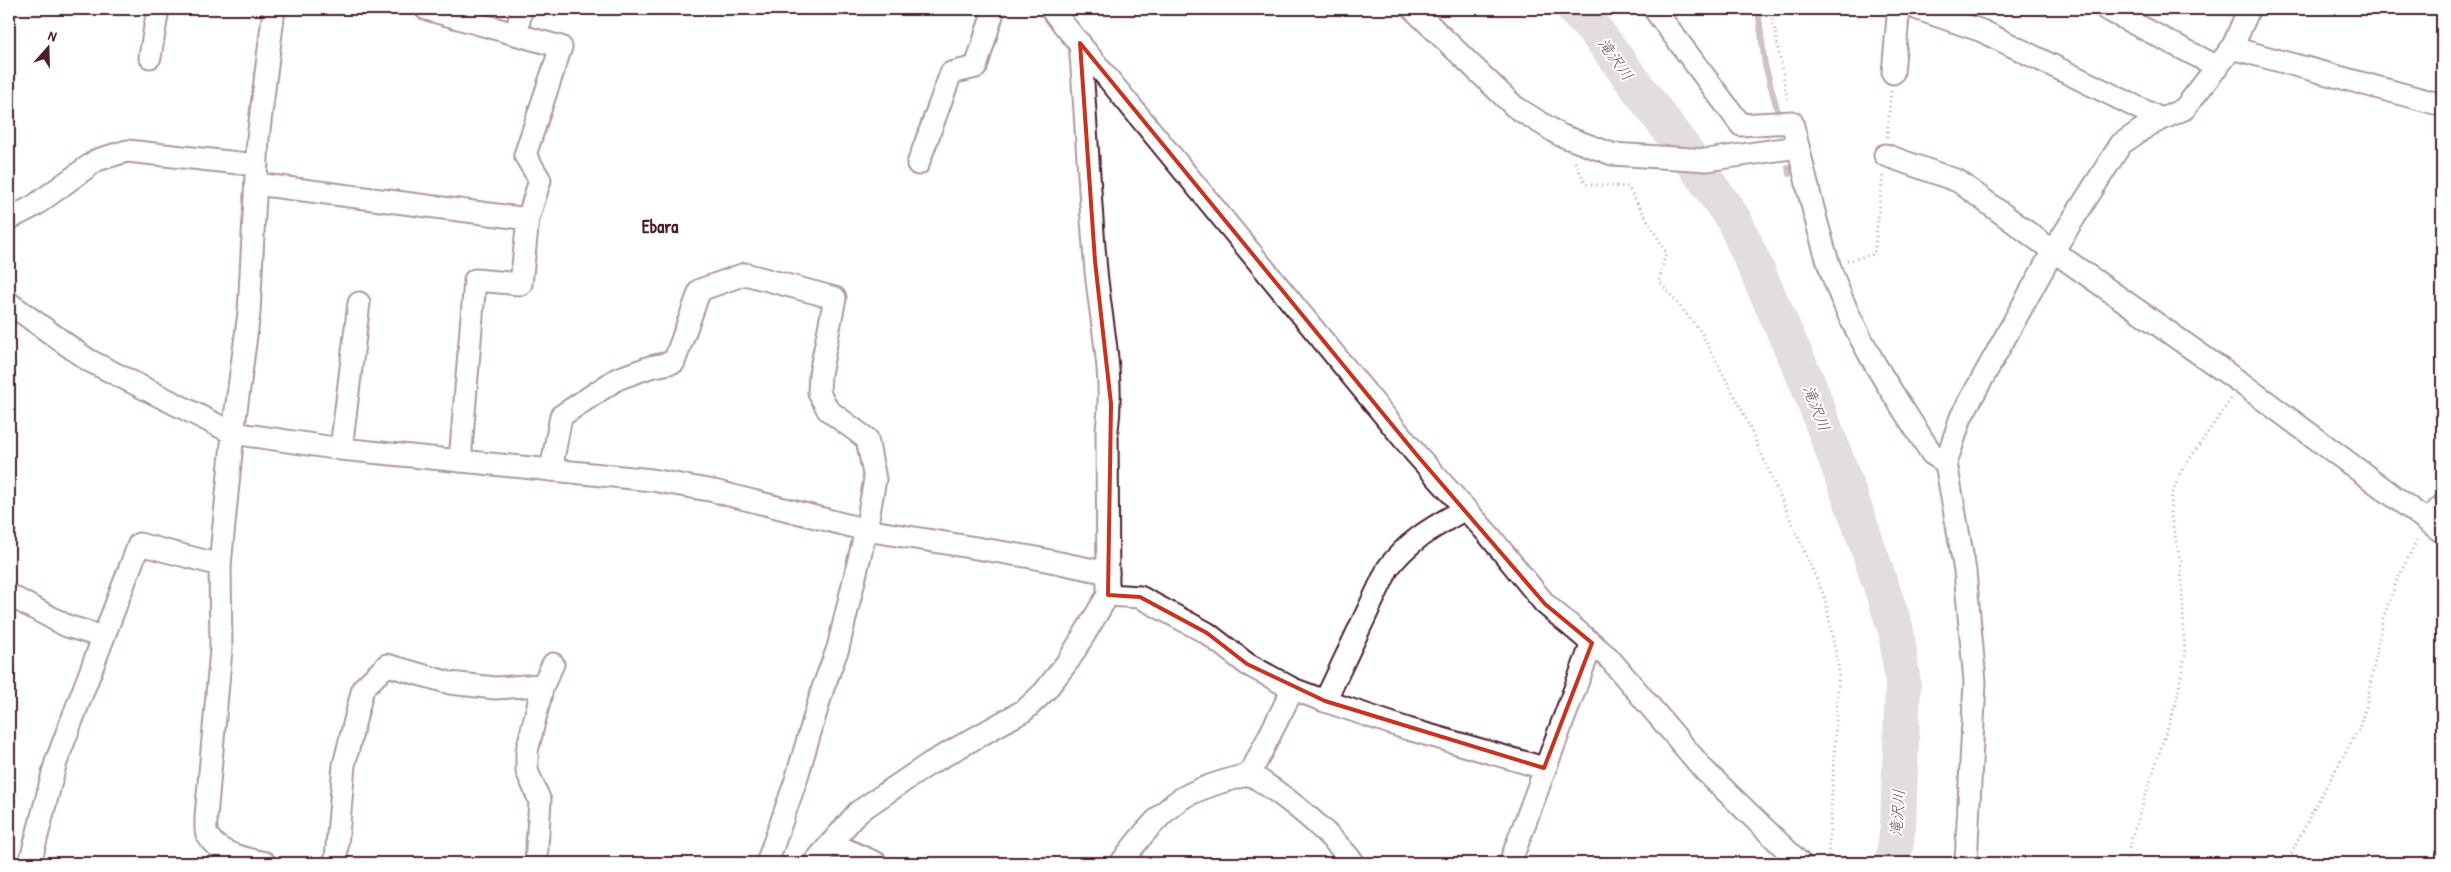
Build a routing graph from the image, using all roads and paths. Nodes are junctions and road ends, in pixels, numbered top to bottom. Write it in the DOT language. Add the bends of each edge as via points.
graph roads {
  1 [pos="158,9"];
  2 [pos="274,9"];
  3 [pos="426,9"];
  4 [pos="521,9"];
  5 [pos="994,9"];
  6 [pos="1051,9"];
  7 [pos="1413,9"];
  8 [pos="1654,9"];
  9 [pos="1771,9"];
  10 [pos="1902,9"];
  11 [pos="1918,9"];
  12 [pos="2106,9"];
  13 [pos="2249,9"];
  14 [pos="517,34"];
  15 [pos="1080,43"];
  16 [pos="2232,48"];
  17 [pos="150,57"];
  18 [pos="2218,67"];
  19 [pos="1893,73"];
  20 [pos="2442,106"];
  21 [pos="2161,119"];
  22 [pos="1792,122"];
  23 [pos="1560,135"];
  24 [pos="1798,147"];
  25 [pos="1885,155"];
  26 [pos="918,164"];
  27 [pos="256,175"];
  28 [pos="9,219"];
  29 [pos="528,219"];
  30 [pos="2053,251"];
  31 [pos="1830,265"];
  32 [pos="9,303"];
  33 [pos="359,303"];
  34 [pos="2241,383"];
  35 [pos="232,433"];
  36 [pos="341,449"];
  37 [pos="460,461"];
  38 [pos="1946,463"];
  39 [pos="551,470"];
  40 [pos="2442,506"];
  41 [pos="1465,509"];
  42 [pos="2435,526"];
  43 [pos="866,530"];
  44 [pos="220,565"];
  45 [pos="1108,573"];
  46 [pos="1108,595"];
  47 [pos="9,596"];
  48 [pos="103,637"];
  49 [pos="1592,644"];
  50 [pos="553,664"];
  51 [pos="543,685"];
  52 [pos="1293,688"];
  53 [pos="1324,701"];
  54 [pos="1544,768"];
  55 [pos="1250,774"];
  56 [pos="831,843"];
  57 [pos="30,863"];
  58 [pos="265,863"];
  59 [pos="333,863"];
  60 [pos="536,863"];
  61 [pos="767,863"];
  62 [pos="814,863"];
  63 [pos="876,863"];
  64 [pos="1121,863"];
  65 [pos="1354,863"];
  66 [pos="1510,863"];
  67 [pos="1800,863"];
  68 [pos="1828,863"];
  69 [pos="1966,863"];
  70 [pos="2126,863"];
  71 [pos="2287,863"];
  1 -- 17 [label="street"];
  2 -- 27 [label="street"];
  3 -- 14 [label="street"];
  4 -- 14 [label="street"];
  5 -- 26 [label="street" via="976,67 950,73"];
  6 -- 15 [label="street"];
  7 -- 23 [label="street" via="1515,107"];
  8 -- 22 [label="street" via="1742,124"];
  9 -- 22 [label="path"];
  10 -- 19 [label="street" via="1898,17"];
  11 -- 21 [label="street" via="1982,31"];
  12 -- 18 [label="street"];
  13 -- 16 [label="street"];
  14 -- 29 [label="street" via="561,47 525,155 540,180"];
  15 -- 41 [label="street" via="1410,447"];
  15 -- 45 [label="street" via="1095,261 1111,404 1107,430"];
  16 -- 18 [label="street"];
  16 -- 20 [label="street"];
  18 -- 21 [label="street" via="2184,109"];
  19 -- 25 [label="path"];
  21 -- 30 [label="street" via="2121,144"];
  22 -- 24 [label="street"];
  23 -- 24 [label="street" via="1612,154 1707,160"];
  23 -- 68 [label="path" via="1586,184 1628,187 1666,252 1659,281 1701,332 1741,408 1825,598 1840,670"];
  24 -- 31 [label="street"];
  25 -- 30 [label="street" via="1958,181"];
  25 -- 31 [label="path" via="1874,254"];
  27 -- 28 [label="street" via="127,151 97,160 34,206"];
  27 -- 29 [label="street"];
  27 -- 35 [label="street" via="249,313"];
  29 -- 37 [label="street" via="521,284 475,280"];
  30 -- 34 [label="street"];
  30 -- 38 [label="street" via="1961,417"];
  31 -- 38 [label="street" via="1869,355 1932,454"];
  32 -- 35 [label="street" via="88,360"];
  33 -- 36 [label="street"];
  34 -- 42 [label="street"];
  34 -- 70 [label="path" via="2180,473 2172,495 2170,513 2181,564 2185,656 2176,702"];
  35 -- 36 [label="street"];
  35 -- 44 [label="street"];
  36 -- 37 [label="street"];
  37 -- 39 [label="street"];
  38 -- 69 [label="street" via="1964,571 1975,682"];
  39 -- 43 [label="street" via="652,480 714,491"];
  39 -- 43 [label="street" via="561,416 617,379 674,362 700,290 745,274 835,298 819,393 828,410 867,439 875,479"];
  40 -- 42 [label="street"];
  41 -- 49 [label="street" via="1545,604"];
  41 -- 53 [label="street" via="1416,537 1388,568"];
  42 -- 71 [label="path" via="2398,578 2383,618 2359,728"];
  43 -- 45 [label="street"];
  43 -- 61 [label="street" via="838,648"];
  44 -- 48 [label="street" via="139,544"];
  44 -- 58 [label="street" via="221,650 206,835 214,844 237,856"];
  45 -- 46 [label="street"];
  46 -- 52 [label="street" via="1140,598 1207,633 1247,664"];
  46 -- 56 [label="street" via="1069,660 1025,710 882,794 858,812"];
  47 -- 48 [label="street" via="67,626"];
  48 -- 57 [label="street" via="56,762"];
  49 -- 54 [label="street"];
  49 -- 67 [label="street" via="1609,658 1704,770"];
  50 -- 51 [label="street"];
  51 -- 59 [label="street" via="495,688 450,683 387,664 363,688 344,765"];
  51 -- 60 [label="street" via="527,751 527,771 540,801"];
  52 -- 53 [label="street"];
  52 -- 55 [label="street"];
  53 -- 54 [label="street"];
  54 -- 66 [label="street"];
  55 -- 64 [label="street" via="1206,788 1175,803 1135,842"];
  55 -- 65 [label="street" via="1312,818"];
  56 -- 62 [label="street"];
  56 -- 63 [label="street"];
}
